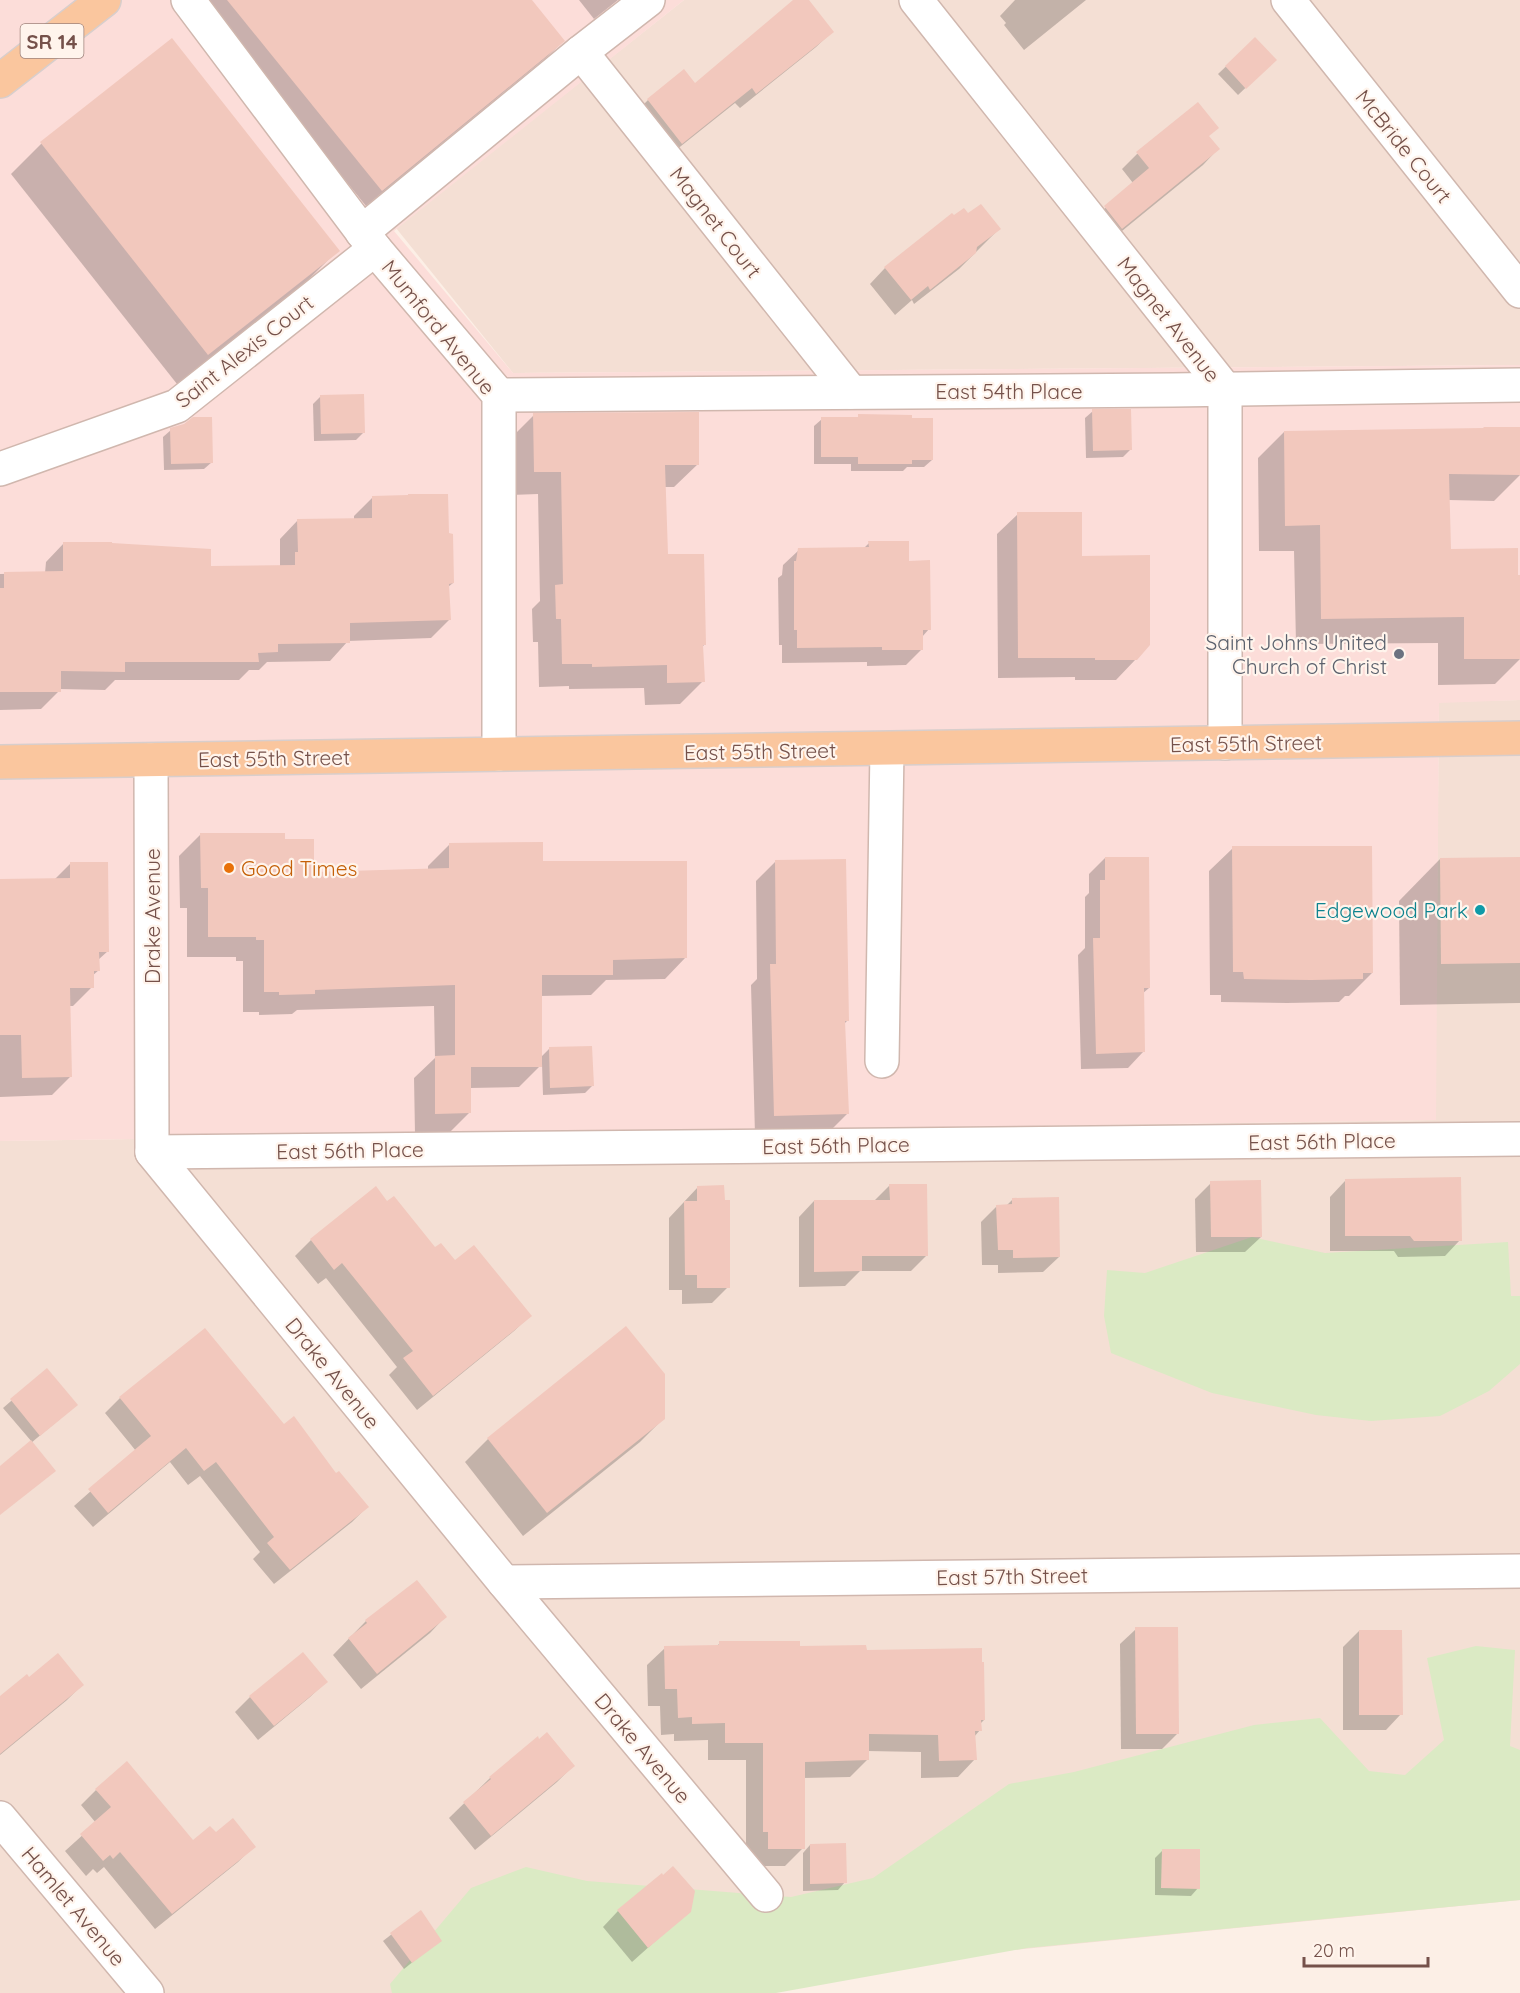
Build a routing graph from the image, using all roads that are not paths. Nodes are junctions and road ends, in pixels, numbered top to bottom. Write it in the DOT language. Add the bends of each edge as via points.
graph roads {
  1 [pos="104,0"];
  2 [pos="188,0"];
  3 [pos="648,0"];
  4 [pos="916,0"];
  5 [pos="1288,0"];
  6 [pos="581,52"];
  7 [pos="0,81"];
  8 [pos="369,241"];
  9 [pos="1520,291"];
  10 [pos="1520,385"];
  11 [pos="1225,389"];
  12 [pos="851,392"];
  13 [pos="499,395"];
  14 [pos="0,469"];
  15 [pos="1520,738"];
  16 [pos="1225,743"];
  17 [pos="886,749"];
  18 [pos="499,754"];
  19 [pos="152,760"];
  20 [pos="0,762"];
  21 [pos="882,1061"];
  22 [pos="1518,1139"];
  23 [pos="152,1152"];
  24 [pos="1520,1571"];
  25 [pos="504,1582"];
  26 [pos="0,1818"];
  27 [pos="766,1895"];
  28 [pos="147,1993"];
  1 -- 7 [label="main road, SR 14"];
  2 -- 8 [label="street, Mumford Avenue"];
  3 -- 6 [label="street, Saint Alexis Court"];
  4 -- 11 [label="street, Magnet Avenue"];
  5 -- 9 [label="street, McBride Court"];
  6 -- 8 [label="street, Saint Alexis Court"];
  6 -- 12 [label="street, Magnet Court"];
  8 -- 13 [label="street, Mumford Avenue"];
  8 -- 14 [label="street, Saint Alexis Court" via="177,406"];
  10 -- 11 [label="street, East 54th Place"];
  11 -- 12 [label="street, East 54th Place"];
  11 -- 16 [label="street, Magnet Avenue"];
  12 -- 13 [label="street, East 54th Place"];
  13 -- 18 [label="street, Mumford Avenue"];
  15 -- 16 [label="main road, East 55th Street"];
  16 -- 17 [label="main road, East 55th Street"];
  17 -- 18 [label="main road, East 55th Street"];
  17 -- 21 [label="street"];
  18 -- 19 [label="main road, East 55th Street"];
  19 -- 20 [label="main road, East 55th Street"];
  19 -- 23 [label="street, Drake Avenue"];
  22 -- 23 [label="street, East 56th Place"];
  23 -- 25 [label="street, Drake Avenue"];
  24 -- 25 [label="street, East 57th Street"];
  25 -- 27 [label="street, Drake Avenue"];
  26 -- 28 [label="street, Hamlet Avenue"];
}
